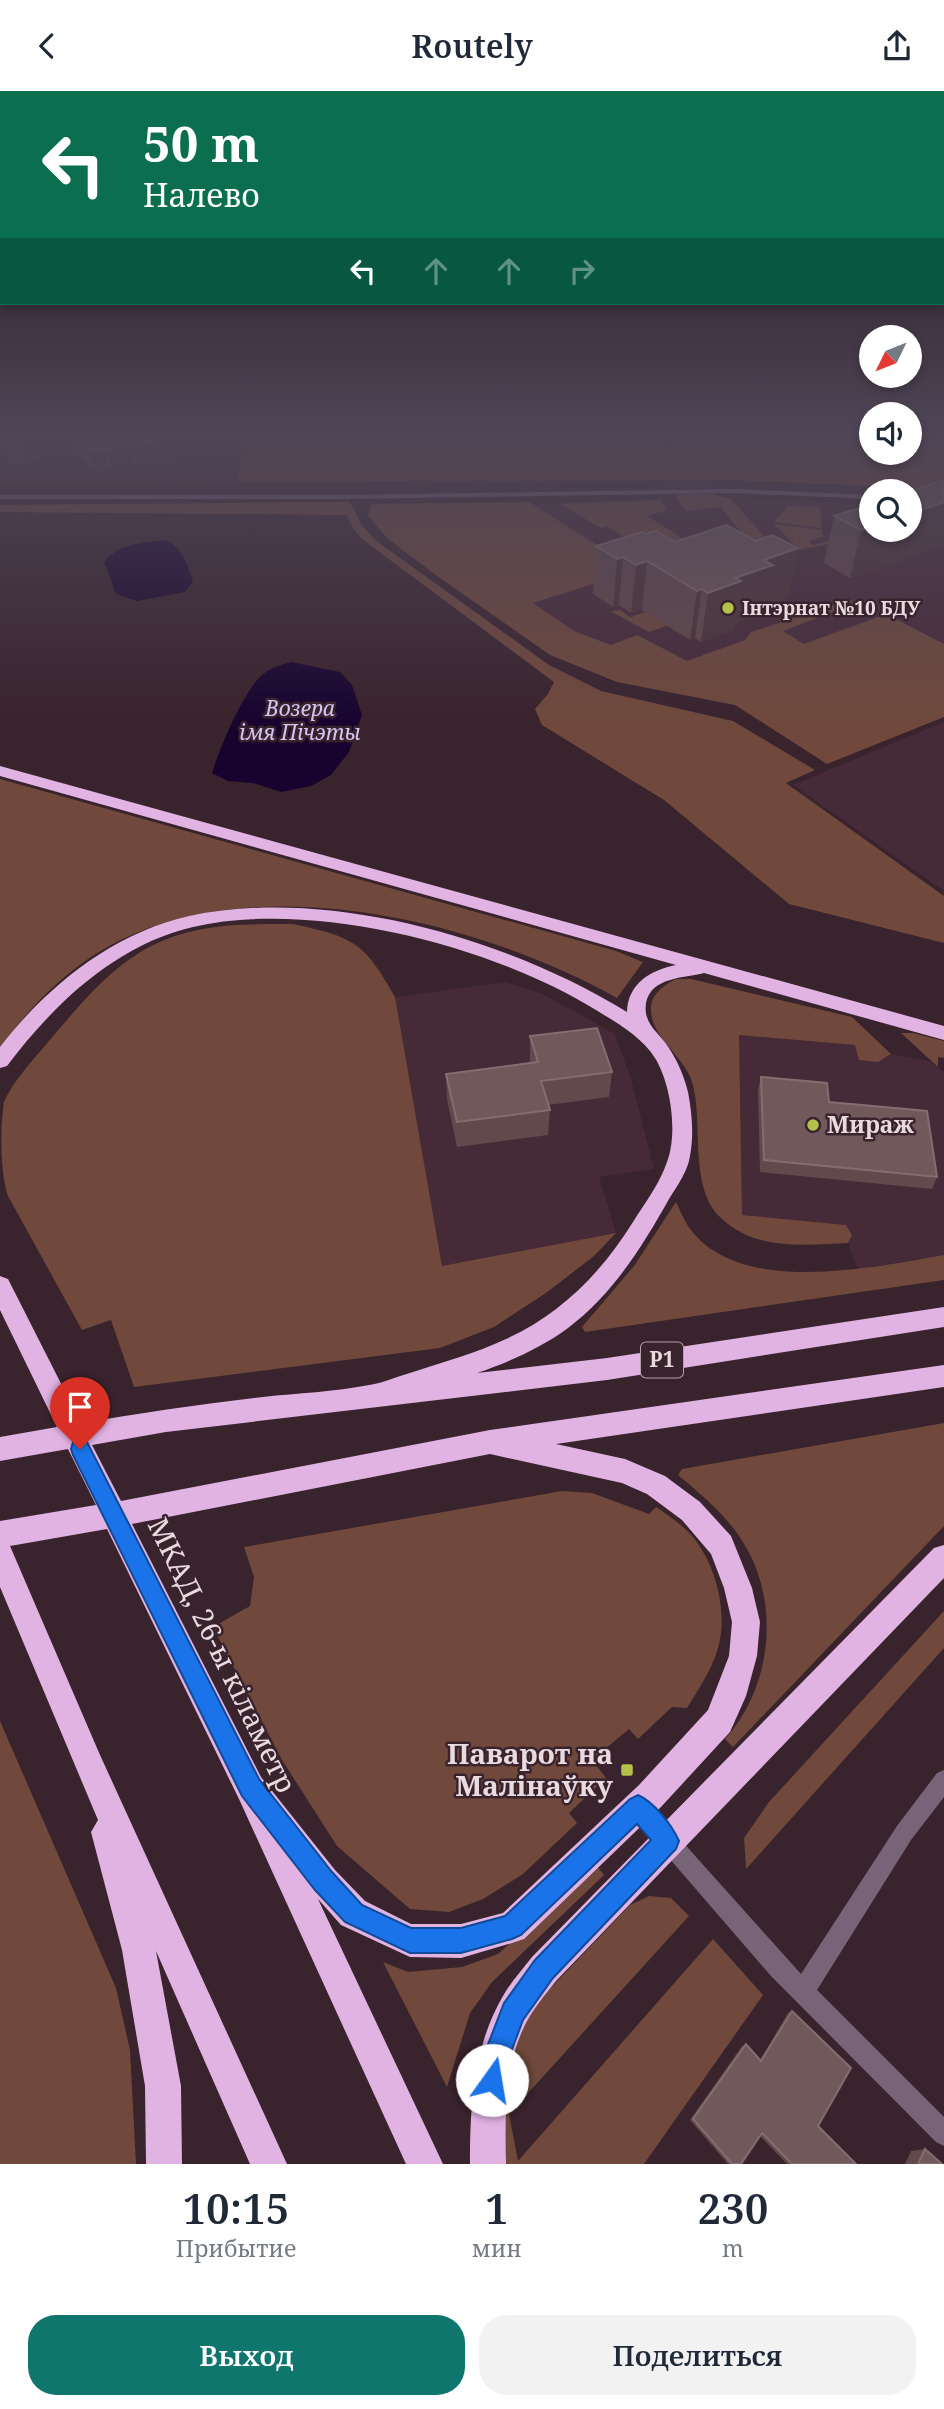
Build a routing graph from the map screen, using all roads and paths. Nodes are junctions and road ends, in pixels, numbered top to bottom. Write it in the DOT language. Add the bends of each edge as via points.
graph roads {
  1 [pos="0,771"];
  2 [pos="710,967"];
  3 [pos="641,1031"];
  4 [pos="944,1033"];
  5 [pos="0,1061"];
  6 [pos="2,1290"];
  7 [pos="944,1317"];
  8 [pos="944,1376"];
  9 [pos="379,1394"];
  10 [pos="490,1442"];
  11 [pos="0,1449"];
  12 [pos="0,1534"];
  13 [pos="0,1554"];
  14 [pos="944,1558"];
  15 [pos="89,1766"];
  16 [pos="944,1780"];
  17 [pos="250,1788"];
  18 [pos="638,1807"];
  19 [pos="667,1841"];
  20 [pos="803,1992"];
  21 [pos="944,2134"];
  22 [pos="164,2164"];
  23 [pos="269,2164"];
  24 [pos="425,2164"];
  25 [pos="488,2164"];
  1 -- 2 [label="highway"];
  2 -- 3 [label="highway" via="658,975 635,1004"];
  2 -- 4 [label="highway"];
  3 -- 5 [label="highway" via="606,1005 548,974 483,951 369,923 246,913 191,921 114,953 64,989"];
  3 -- 9 [label="highway" via="660,1050 678,1095 680,1158 637,1238 606,1279 567,1316 539,1334 507,1351"];
  6 -- 17 [label="highway, МКАД, 26-ы кіламетр"];
  7 -- 9 [label="highway, Р1" via="607,1369"];
  8 -- 10 [label="highway"];
  9 -- 11 [label="highway, Р1" via="166,1420"];
  10 -- 12 [label="highway"];
  10 -- 18 [label="highway" via="625,1471 656,1485 691,1511 721,1545 746,1622 735,1685 719,1721"];
  13 -- 15 [label="highway"];
  14 -- 19 [label="highway"];
  15 -- 22 [label="highway" via="139,1950 163,2086"];
  15 -- 23 [label="highway"];
  16 -- 20 [label="street" via="904,1833"];
  17 -- 18 [label="highway" via="353,1913 410,1940 461,1941 512,1927"];
  17 -- 24 [label="highway, МКАД, 26-ы кіламетр"];
  18 -- 19 [label="street"];
  19 -- 20 [label="street"];
  19 -- 25 [label="highway" via="544,1969 513,2012 495,2060 487,2121"];
  20 -- 21 [label="street"];
}
